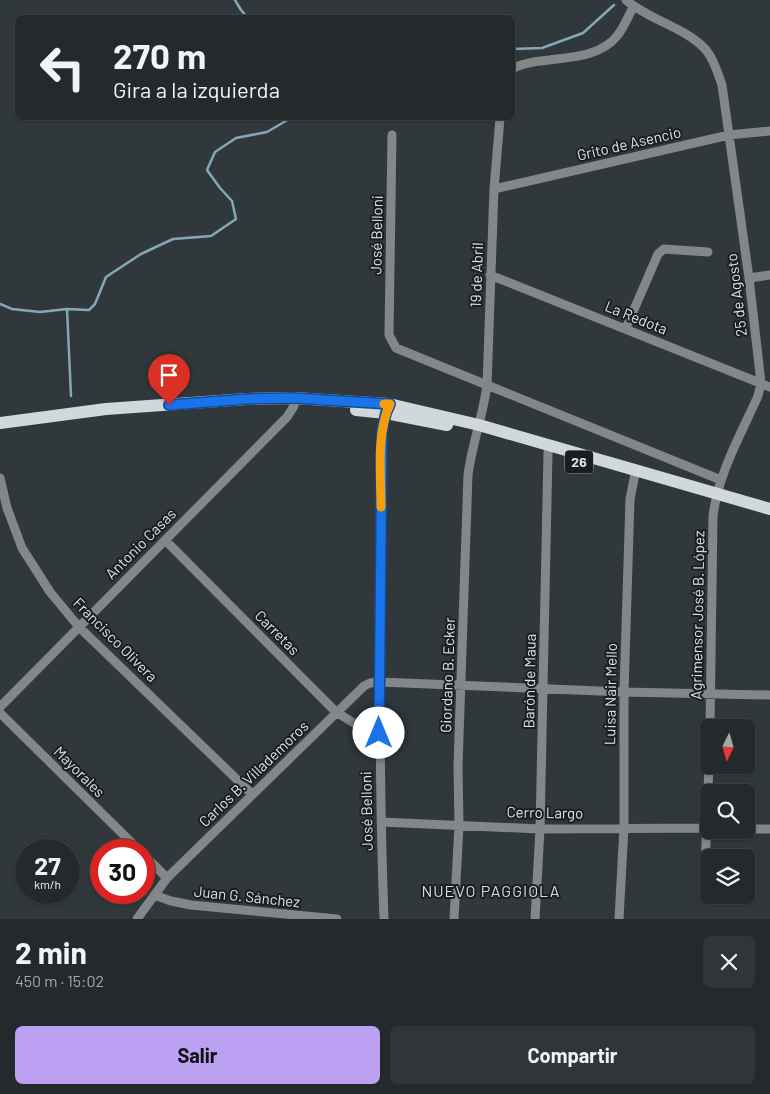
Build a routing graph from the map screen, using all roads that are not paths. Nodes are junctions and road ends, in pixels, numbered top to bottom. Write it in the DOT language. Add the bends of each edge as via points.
graph roads {
  1 [pos="630,3"];
  2 [pos="515,68"];
  3 [pos="500,120"];
  4 [pos="770,131"];
  5 [pos="392,135"];
  6 [pos="729,135"];
  7 [pos="494,189"];
  8 [pos="708,252"];
  9 [pos="490,275"];
  10 [pos="770,275"];
  11 [pos="749,278"];
  12 [pos="626,328"];
  13 [pos="761,383"];
  14 [pos="487,385"];
  15 [pos="770,387"];
  16 [pos="294,402"];
  17 [pos="388,409"];
  18 [pos="0,423"];
  19 [pos="478,428"];
  20 [pos="0,431"];
  21 [pos="548,449"];
  22 [pos="635,474"];
  23 [pos="0,478"];
  24 [pos="721,480"];
  25 [pos="716,498"];
  26 [pos="770,509"];
  27 [pos="770,518"];
  28 [pos="165,540"];
  29 [pos="79,627"];
  30 [pos="379,682"];
  31 [pos="462,686"];
  32 [pos="544,689"];
  33 [pos="624,692"];
  34 [pos="712,695"];
  35 [pos="770,695"];
  36 [pos="0,707"];
  37 [pos="336,712"];
  38 [pos="0,713"];
  39 [pos="711,719"];
  40 [pos="379,733"];
  41 [pos="252,794"];
  42 [pos="380,822"];
  43 [pos="459,825"];
  44 [pos="540,828"];
  45 [pos="624,828"];
  46 [pos="700,828"];
  47 [pos="755,829"];
  48 [pos="770,829"];
  49 [pos="128,839"];
  50 [pos="155,866"];
  51 [pos="167,878"];
  52 [pos="155,895"];
  53 [pos="155,896"];
  54 [pos="148,904"];
  55 [pos="138,919"];
  56 [pos="337,919"];
  57 [pos="384,919"];
  58 [pos="454,919"];
  59 [pos="535,919"];
  60 [pos="619,919"];
  1 -- 2 [label="street" via="618,35 597,51"];
  1 -- 6 [label="street, 25 de Agosto" via="691,37 706,50 722,85"];
  3 -- 7 [label="street, 19 de Abril"];
  4 -- 6 [label="street, Grito de Asencio"];
  5 -- 14 [label="street, José Belloni" via="389,336 396,348"];
  6 -- 7 [label="street, Grito de Asencio"];
  6 -- 11 [label="street, 25 de Agosto"];
  7 -- 9 [label="street, 19 de Abril"];
  8 -- 12 [label="street" via="664,249 658,254"];
  9 -- 12 [label="street, La Redota"];
  9 -- 14 [label="street, 19 de Abril"];
  10 -- 11 [label="street"];
  11 -- 13 [label="street, 25 de Agosto"];
  12 -- 13 [label="street, La Redota"];
  13 -- 15 [label="street, La Redota"];
  13 -- 24 [label="street, 25 de Agosto"];
  14 -- 19 [label="street, 19 de Abril"];
  14 -- 24 [label="street"];
  16 -- 17 [label="main road, 26" via="335,408"];
  16 -- 18 [label="main road, 26" via="247,399 106,410"];
  16 -- 20 [label="main road, 26"];
  16 -- 28 [label="street, Antonio Casas" via="287,417"];
  17 -- 19 [label="main road, 26"];
  17 -- 30 [label="street, José Belloni" via="382,431"];
  19 -- 21 [label="main road, 26"];
  19 -- 31 [label="street, Giordano B. Ecker" via="468,475"];
  21 -- 22 [label="main road, 26"];
  21 -- 32 [label="street, Barón de Maua"];
  22 -- 25 [label="main road, 26"];
  22 -- 33 [label="street, Luisa Nair Mello" via="630,499"];
  23 -- 29 [label="street, Francisco Olivera" via="22,548 50,592"];
  24 -- 25 [label="street, 25 de Agosto"];
  25 -- 26 [label="main road, 26"];
  25 -- 27 [label="main road, 26"];
  25 -- 34 [label="street, Agrimensor José B. López" via="713,516"];
  28 -- 29 [label="street, Antonio Casas"];
  28 -- 37 [label="street, Carretas"];
  29 -- 36 [label="street, Antonio Casas"];
  29 -- 41 [label="street, Francisco Olivera"];
  30 -- 31 [label="street"];
  30 -- 37 [label="street, Carlos B. Villademoros" via="364,686"];
  30 -- 40 [label="street, José Belloni"];
  31 -- 32 [label="street"];
  31 -- 43 [label="street, Giordano B. Ecker"];
  32 -- 33 [label="street"];
  32 -- 44 [label="street, Barón de Maua"];
  33 -- 34 [label="street"];
  33 -- 45 [label="street, Luisa Nair Mello"];
  34 -- 35 [label="street"];
  34 -- 39 [label="street, Agrimensor José B. López"];
  37 -- 40 [label="street, Carretas"];
  37 -- 41 [label="street, Carlos B. Villademoros"];
  38 -- 49 [label="street, Mayorales"];
  40 -- 42 [label="street, José Belloni"];
  41 -- 51 [label="street, Carlos B. Villademoros"];
  42 -- 43 [label="street, Cerro Largo"];
  42 -- 57 [label="street, José Belloni"];
  43 -- 44 [label="street, Cerro Largo"];
  43 -- 58 [label="street, Giordano B. Ecker"];
  44 -- 45 [label="street, Cerro Largo"];
  44 -- 59 [label="street, Barón de Maua"];
  45 -- 46 [label="street, Cerro Largo"];
  45 -- 60 [label="street, Luisa Nair Mello"];
  47 -- 48 [label="street"];
  50 -- 51 [label="street"];
  51 -- 52 [label="street, Carlos B. Villademoros"];
  53 -- 56 [label="street, Juan G. Sánchez" via="191,905"];
  54 -- 55 [label="street, Carlos B. Villademoros"];
}
